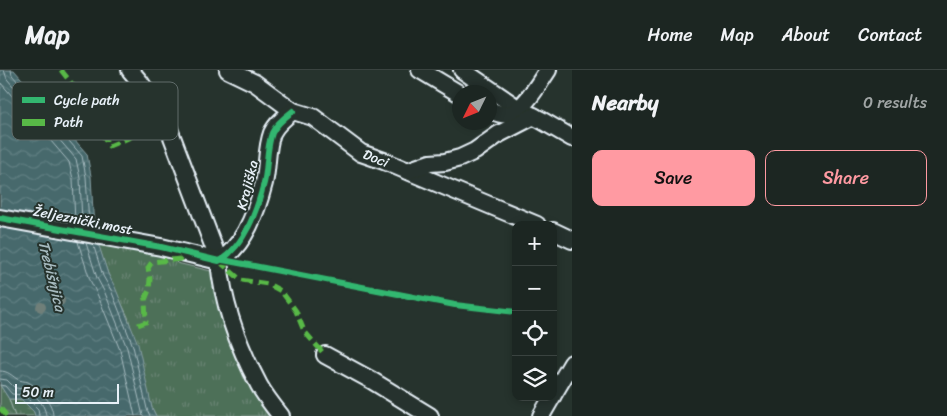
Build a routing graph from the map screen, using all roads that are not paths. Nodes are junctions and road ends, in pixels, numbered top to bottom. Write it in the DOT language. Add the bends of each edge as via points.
graph roads {
  1 [pos="130,70"];
  2 [pos="228,70"];
  3 [pos="420,70"];
  4 [pos="462,70"];
  5 [pos="548,70"];
  6 [pos="140,82"];
  7 [pos="452,89"];
  8 [pos="293,111"];
  9 [pos="497,112"];
  10 [pos="526,113"];
  11 [pos="572,138"];
  12 [pos="173,140"];
  13 [pos="406,171"];
  14 [pos="0,218"];
  15 [pos="527,221"];
  16 [pos="557,233"];
  17 [pos="572,240"];
  18 [pos="220,261"];
  19 [pos="325,355"];
  20 [pos="572,363"];
  21 [pos="557,389"];
  22 [pos="550,401"];
  23 [pos="281,416"];
  24 [pos="430,416"];
  25 [pos="541,416"];
  1 -- 6 [label="street"];
  2 -- 8 [label="street, Doci" via="255,83"];
  3 -- 7 [label="street"];
  4 -- 10 [label="street"];
  5 -- 10 [label="street"];
  8 -- 13 [label="street, Doci" via="313,117 361,153"];
  8 -- 18 [label="street, Krajiška" via="273,132 264,182 250,225 238,246"];
  9 -- 10 [label="street" via="507,115"];
  10 -- 11 [label="street"];
  10 -- 13 [label="street" via="475,151 460,158"];
  12 -- 18 [label="street"];
  13 -- 15 [label="street, Doci"];
  14 -- 18 [label="street, Željeznički most"];
  16 -- 17 [label="street"];
  18 -- 23 [label="street" via="227,310 236,336 259,386"];
  19 -- 24 [label="street"];
  20 -- 21 [label="street"];
  22 -- 25 [label="street"];
}
